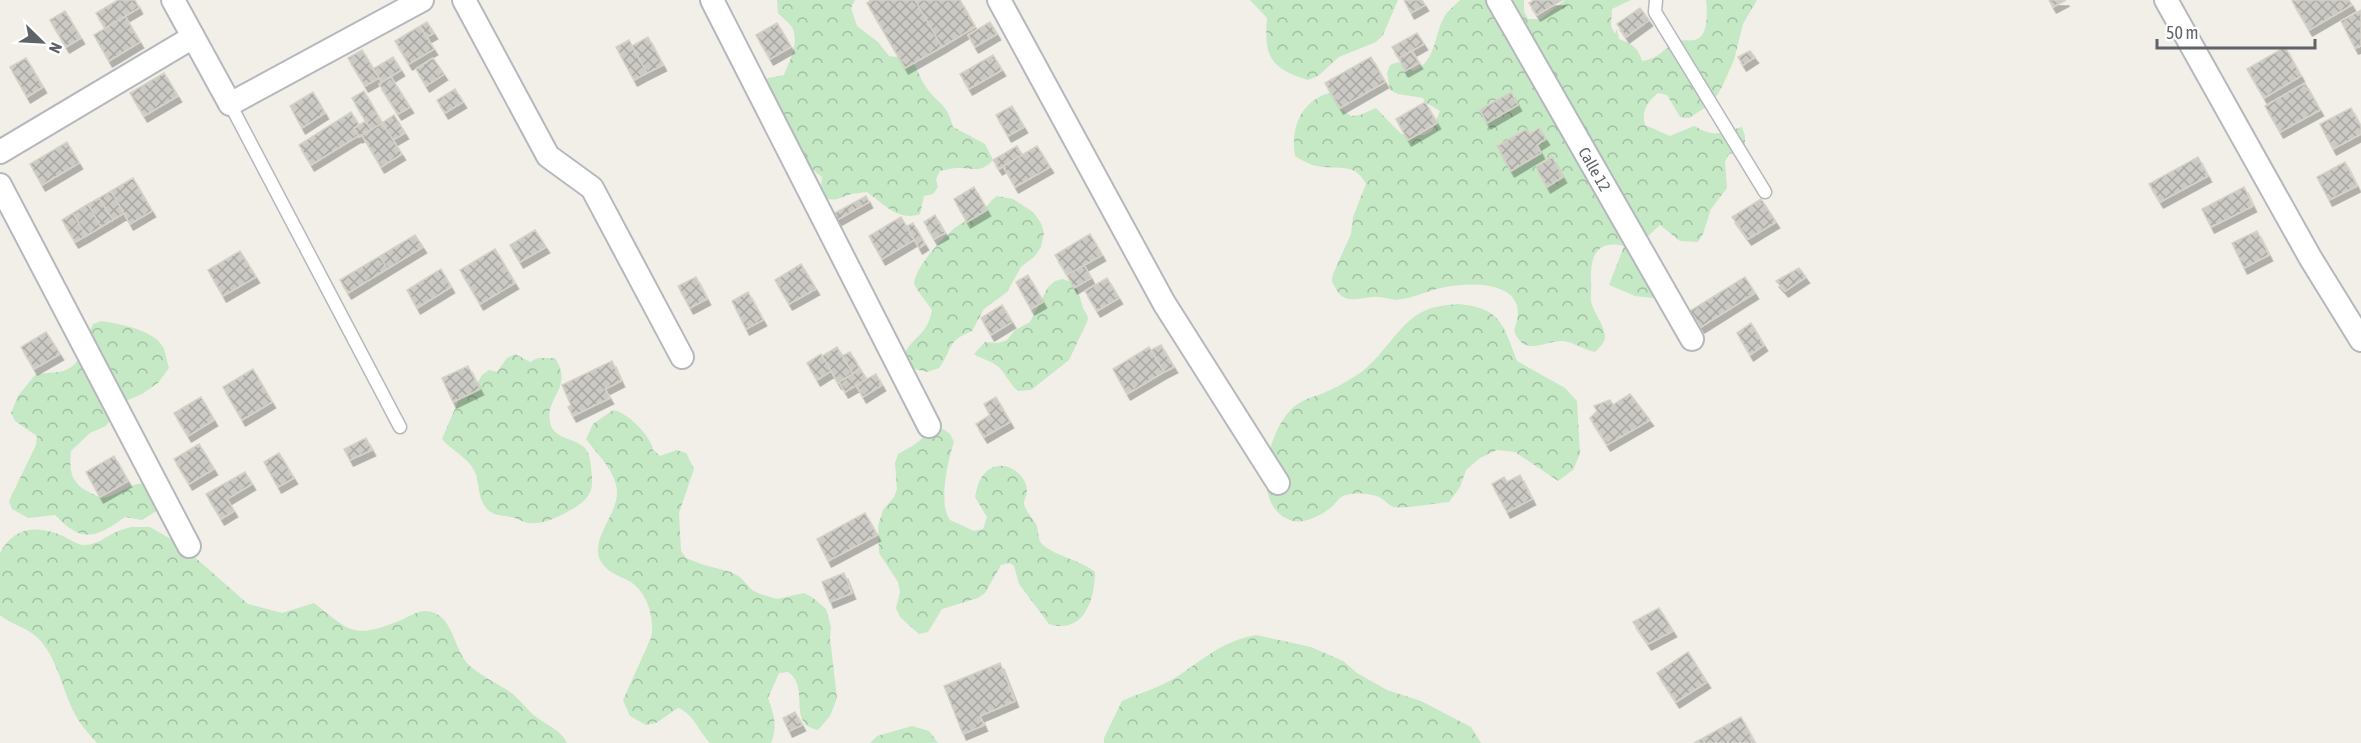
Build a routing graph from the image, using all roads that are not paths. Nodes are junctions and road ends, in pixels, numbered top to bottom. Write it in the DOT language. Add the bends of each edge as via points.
graph roads {
  1 [pos="173,0"];
  2 [pos="422,0"];
  3 [pos="464,0"];
  4 [pos="712,0"];
  5 [pos="999,0"];
  6 [pos="1498,0"];
  7 [pos="1656,0"];
  8 [pos="2166,0"];
  9 [pos="193,37"];
  10 [pos="230,104"];
  11 [pos="0,152"];
  12 [pos="0,185"];
  13 [pos="1764,192"];
  14 [pos="1692,339"];
  15 [pos="2361,339"];
  16 [pos="682,357"];
  17 [pos="928,426"];
  18 [pos="400,427"];
  19 [pos="1278,483"];
  20 [pos="189,546"];
  1 -- 9 [label="street"];
  2 -- 10 [label="street"];
  3 -- 16 [label="street" via="548,156 592,188"];
  4 -- 17 [label="street"];
  5 -- 19 [label="street" via="1164,303"];
  6 -- 14 [label="street, Calle 12"];
  7 -- 13 [label="lane" via="1655,12"];
  8 -- 15 [label="street" via="2311,259"];
  9 -- 10 [label="street"];
  9 -- 11 [label="street"];
  10 -- 18 [label="lane"];
  12 -- 20 [label="street"];
}
